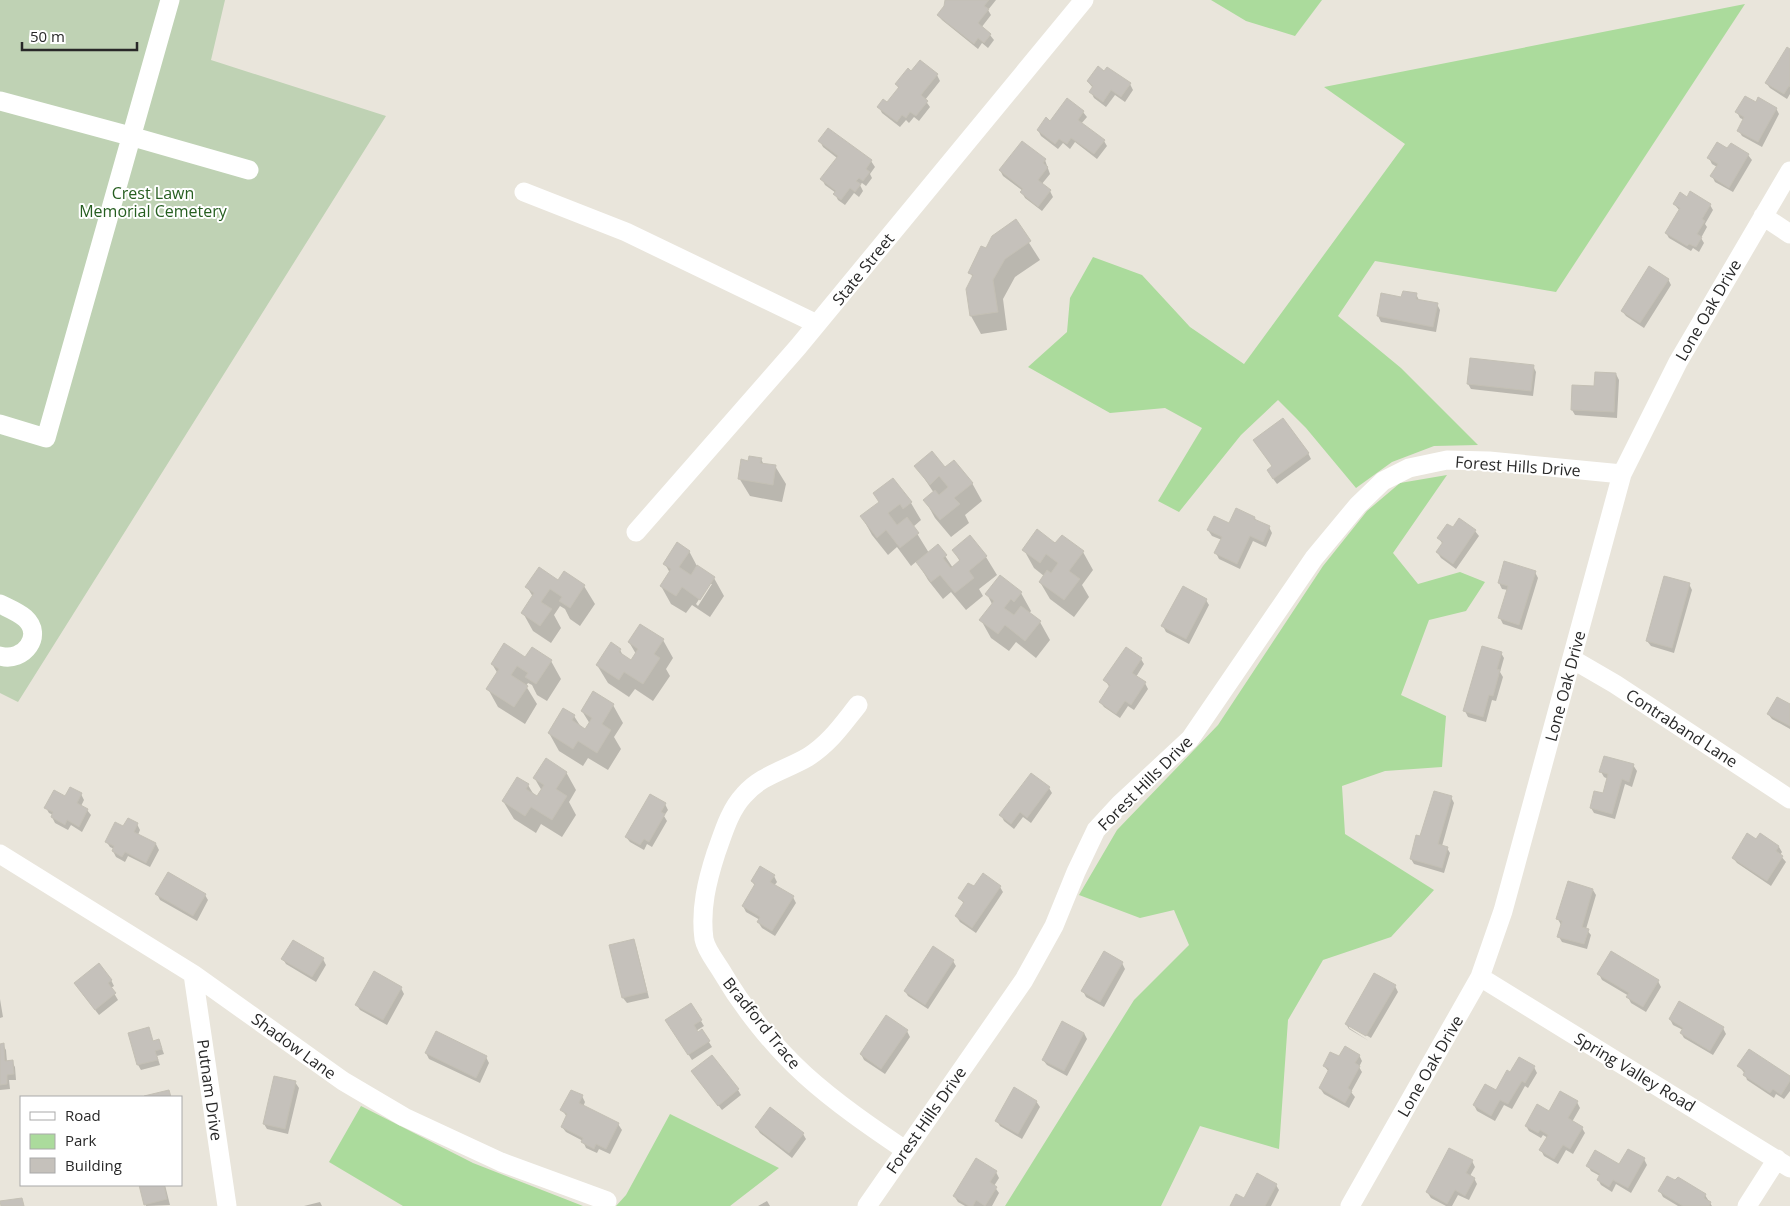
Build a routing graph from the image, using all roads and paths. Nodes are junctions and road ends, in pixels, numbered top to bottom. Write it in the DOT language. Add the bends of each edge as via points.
graph roads {
  1 [pos="170,0"];
  2 [pos="1084,0"];
  3 [pos="0,101"];
  4 [pos="130,136"];
  5 [pos="249,170"];
  6 [pos="1790,171"];
  7 [pos="524,192"];
  8 [pos="1763,216"];
  9 [pos="1790,234"];
  10 [pos="817,324"];
  11 [pos="0,424"];
  12 [pos="1622,474"];
  13 [pos="636,532"];
  14 [pos="0,604"];
  15 [pos="0,656"];
  16 [pos="1572,659"];
  17 [pos="858,705"];
  18 [pos="1790,799"];
  19 [pos="0,854"];
  20 [pos="193,974"];
  21 [pos="1480,977"];
  22 [pos="906,1150"];
  23 [pos="1784,1164"];
  24 [pos="607,1201"];
  25 [pos="227,1206"];
  26 [pos="866,1206"];
  27 [pos="1350,1206"];
  28 [pos="1747,1206"];
  1 -- 4 [label="street"];
  2 -- 10 [label="street, State Street"];
  3 -- 4 [label="street"];
  4 -- 5 [label="street"];
  4 -- 11 [label="street" via="46,438"];
  6 -- 8 [label="street, Lone Oak Drive"];
  7 -- 10 [label="street" via="626,232"];
  8 -- 9 [label="street"];
  8 -- 12 [label="street, Lone Oak Drive" via="1678,362"];
  10 -- 13 [label="street, State Street"];
  12 -- 16 [label="street, Lone Oak Drive"];
  12 -- 22 [label="street, Forest Hills Drive" via="1447,460 1409,468 1383,481 1358,505 1314,558 1190,739 1096,830 1054,926 1024,980"];
  14 -- 15 [label="street" via="25,618 32,629 26,651 14,657"];
  16 -- 18 [label="street, Contraband Lane"];
  16 -- 21 [label="street, Lone Oak Drive" via="1504,911"];
  17 -- 22 [label="street, Bradford Trace" via="832,739 808,757 762,779 743,796 728,820 710,871 702,909 704,941 742,1002 782,1052 832,1097"];
  19 -- 20 [label="street, Shadow Lane"];
  20 -- 24 [label="street, Shadow Lane" via="343,1081 404,1117 501,1162"];
  20 -- 25 [label="street, Putnam Drive"];
  21 -- 23 [label="street, Spring Valley Road"];
  21 -- 27 [label="street, Lone Oak Drive"];
  22 -- 26 [label="street, Forest Hills Drive"];
  23 -- 28 [label="street"];
}
